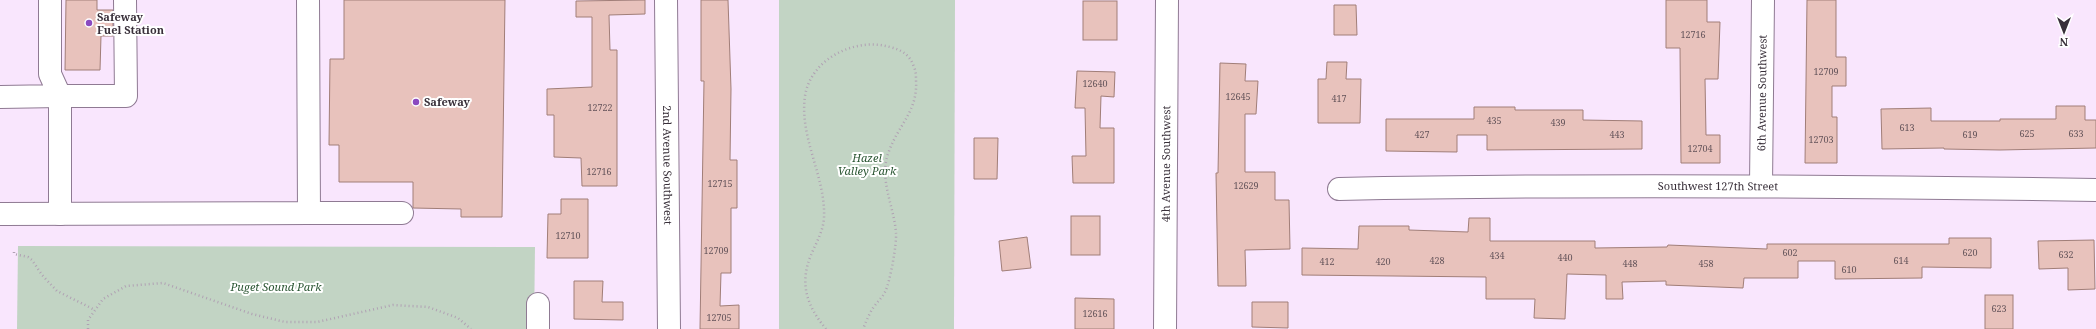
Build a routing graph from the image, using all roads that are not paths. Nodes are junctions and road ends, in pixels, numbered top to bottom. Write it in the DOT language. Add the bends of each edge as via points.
graph roads {
  1 [pos="50,0"];
  2 [pos="125,0"];
  3 [pos="308,0"];
  4 [pos="666,0"];
  5 [pos="1167,0"];
  6 [pos="1763,0"];
  7 [pos="60,96"];
  8 [pos="0,97"];
  9 [pos="1761,185"];
  10 [pos="1339,189"];
  11 [pos="2096,190"];
  12 [pos="309,213"];
  13 [pos="402,213"];
  14 [pos="0,214"];
  15 [pos="60,214"];
  16 [pos="538,304"];
  17 [pos="538,329"];
  18 [pos="669,329"];
  19 [pos="1165,329"];
  1 -- 7 [label="street" via="50,74"];
  2 -- 7 [label="street" via="126,96"];
  3 -- 12 [label="street"];
  4 -- 18 [label="street, 2nd Avenue Southwest"];
  5 -- 19 [label="street, 4th Avenue Southwest"];
  6 -- 9 [label="street, 6th Avenue Southwest"];
  7 -- 8 [label="street"];
  7 -- 15 [label="street"];
  9 -- 10 [label="street, Southwest 127th Street"];
  9 -- 11 [label="street, Southwest 127th Street"];
  12 -- 13 [label="street"];
  12 -- 15 [label="street"];
  14 -- 15 [label="street"];
  16 -- 17 [label="street"];
}
